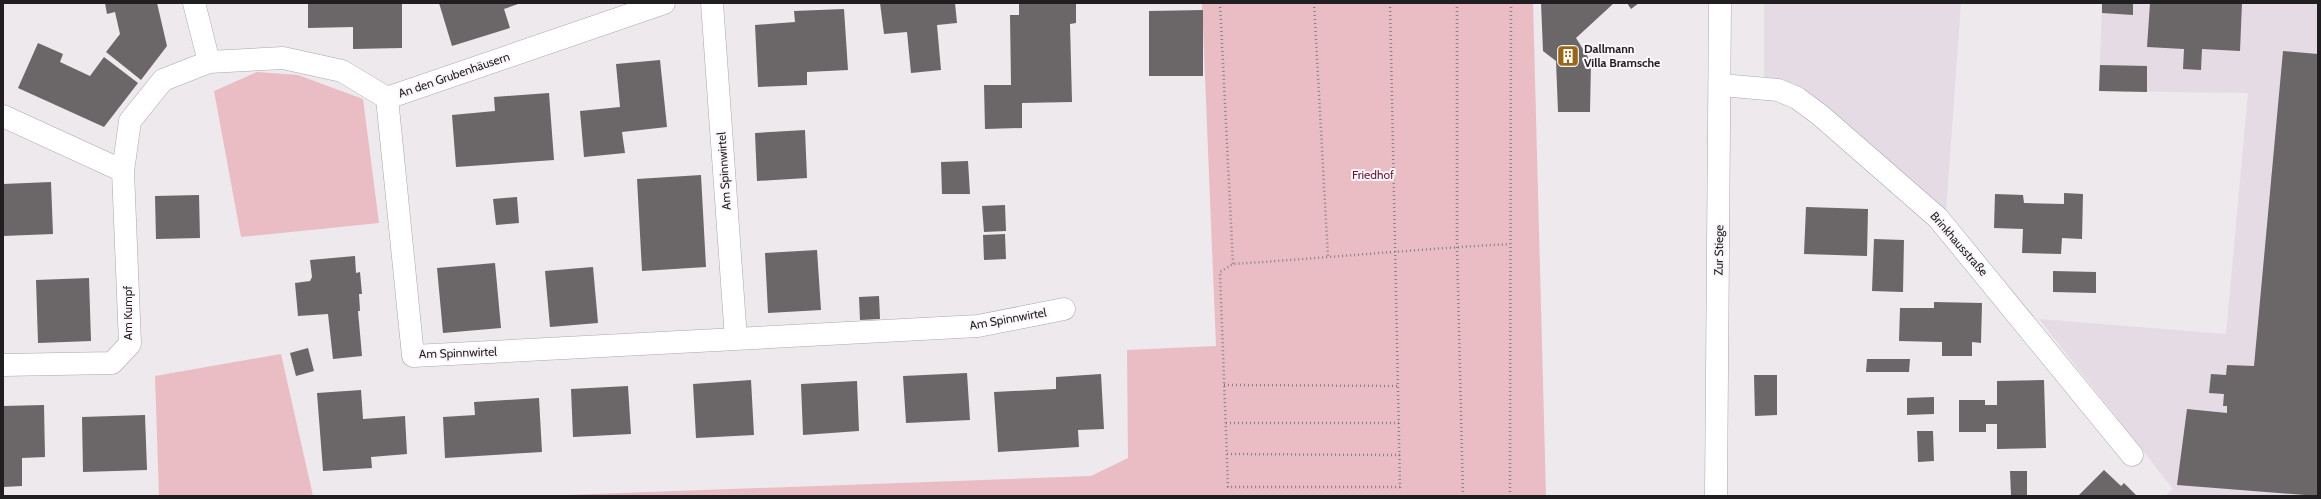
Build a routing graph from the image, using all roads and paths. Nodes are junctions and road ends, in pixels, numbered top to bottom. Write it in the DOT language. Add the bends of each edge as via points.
graph roads {
  1 [pos="194,3"];
  2 [pos="664,3"];
  3 [pos="712,3"];
  4 [pos="1220,3"];
  5 [pos="1314,3"];
  6 [pos="1390,3"];
  7 [pos="1457,3"];
  8 [pos="1511,3"];
  9 [pos="1720,3"];
  10 [pos="209,62"];
  11 [pos="1721,85"];
  12 [pos="387,98"];
  13 [pos="3,116"];
  14 [pos="123,171"];
  15 [pos="1510,244"];
  16 [pos="1457,247"];
  17 [pos="1396,252"];
  18 [pos="1328,258"];
  19 [pos="1233,264"];
  20 [pos="1064,309"];
  21 [pos="736,339"];
  22 [pos="3,366"];
  23 [pos="1224,385"];
  24 [pos="1399,386"];
  25 [pos="1226,423"];
  26 [pos="1399,423"];
  27 [pos="1227,454"];
  28 [pos="1400,455"];
  29 [pos="2132,455"];
  30 [pos="1463,496"];
  31 [pos="1510,496"];
  32 [pos="1716,496"];
  1 -- 10 [label="street"];
  2 -- 12 [label="street, An den Grubenhäusern"];
  3 -- 21 [label="street, Am Spinnwirtel"];
  4 -- 19 [label="path"];
  5 -- 18 [label="path"];
  6 -- 17 [label="path"];
  7 -- 16 [label="path"];
  8 -- 15 [label="path"];
  9 -- 11 [label="street, Zur Stiege"];
  10 -- 12 [label="street, An den Grubenhäusern" via="283,58 342,71"];
  10 -- 14 [label="street, Am Kumpf" via="163,80 130,121"];
  11 -- 29 [label="street, Brinkhausstraße" via="1778,90 1797,98 1938,218"];
  11 -- 32 [label="street, Zur Stiege"];
  12 -- 21 [label="street, Am Spinnwirtel" via="413,356"];
  13 -- 14 [label="street"];
  14 -- 22 [label="street, Am Kumpf" via="130,344 112,363"];
  15 -- 16 [label="path"];
  15 -- 31 [label="path"];
  16 -- 17 [label="path"];
  16 -- 30 [label="path"];
  17 -- 18 [label="path"];
  17 -- 24 [label="path"];
  18 -- 19 [label="path"];
  19 -- 23 [label="path" via="1220,272"];
  20 -- 21 [label="street, Am Spinnwirtel" via="978,326"];
  23 -- 24 [label="path"];
  23 -- 25 [label="path"];
  24 -- 26 [label="path"];
  25 -- 26 [label="path"];
  25 -- 27 [label="path"];
  26 -- 28 [label="path"];
  27 -- 28 [label="path"];
  27 -- 28 [label="path" via="1228,487 1400,487"];
}
